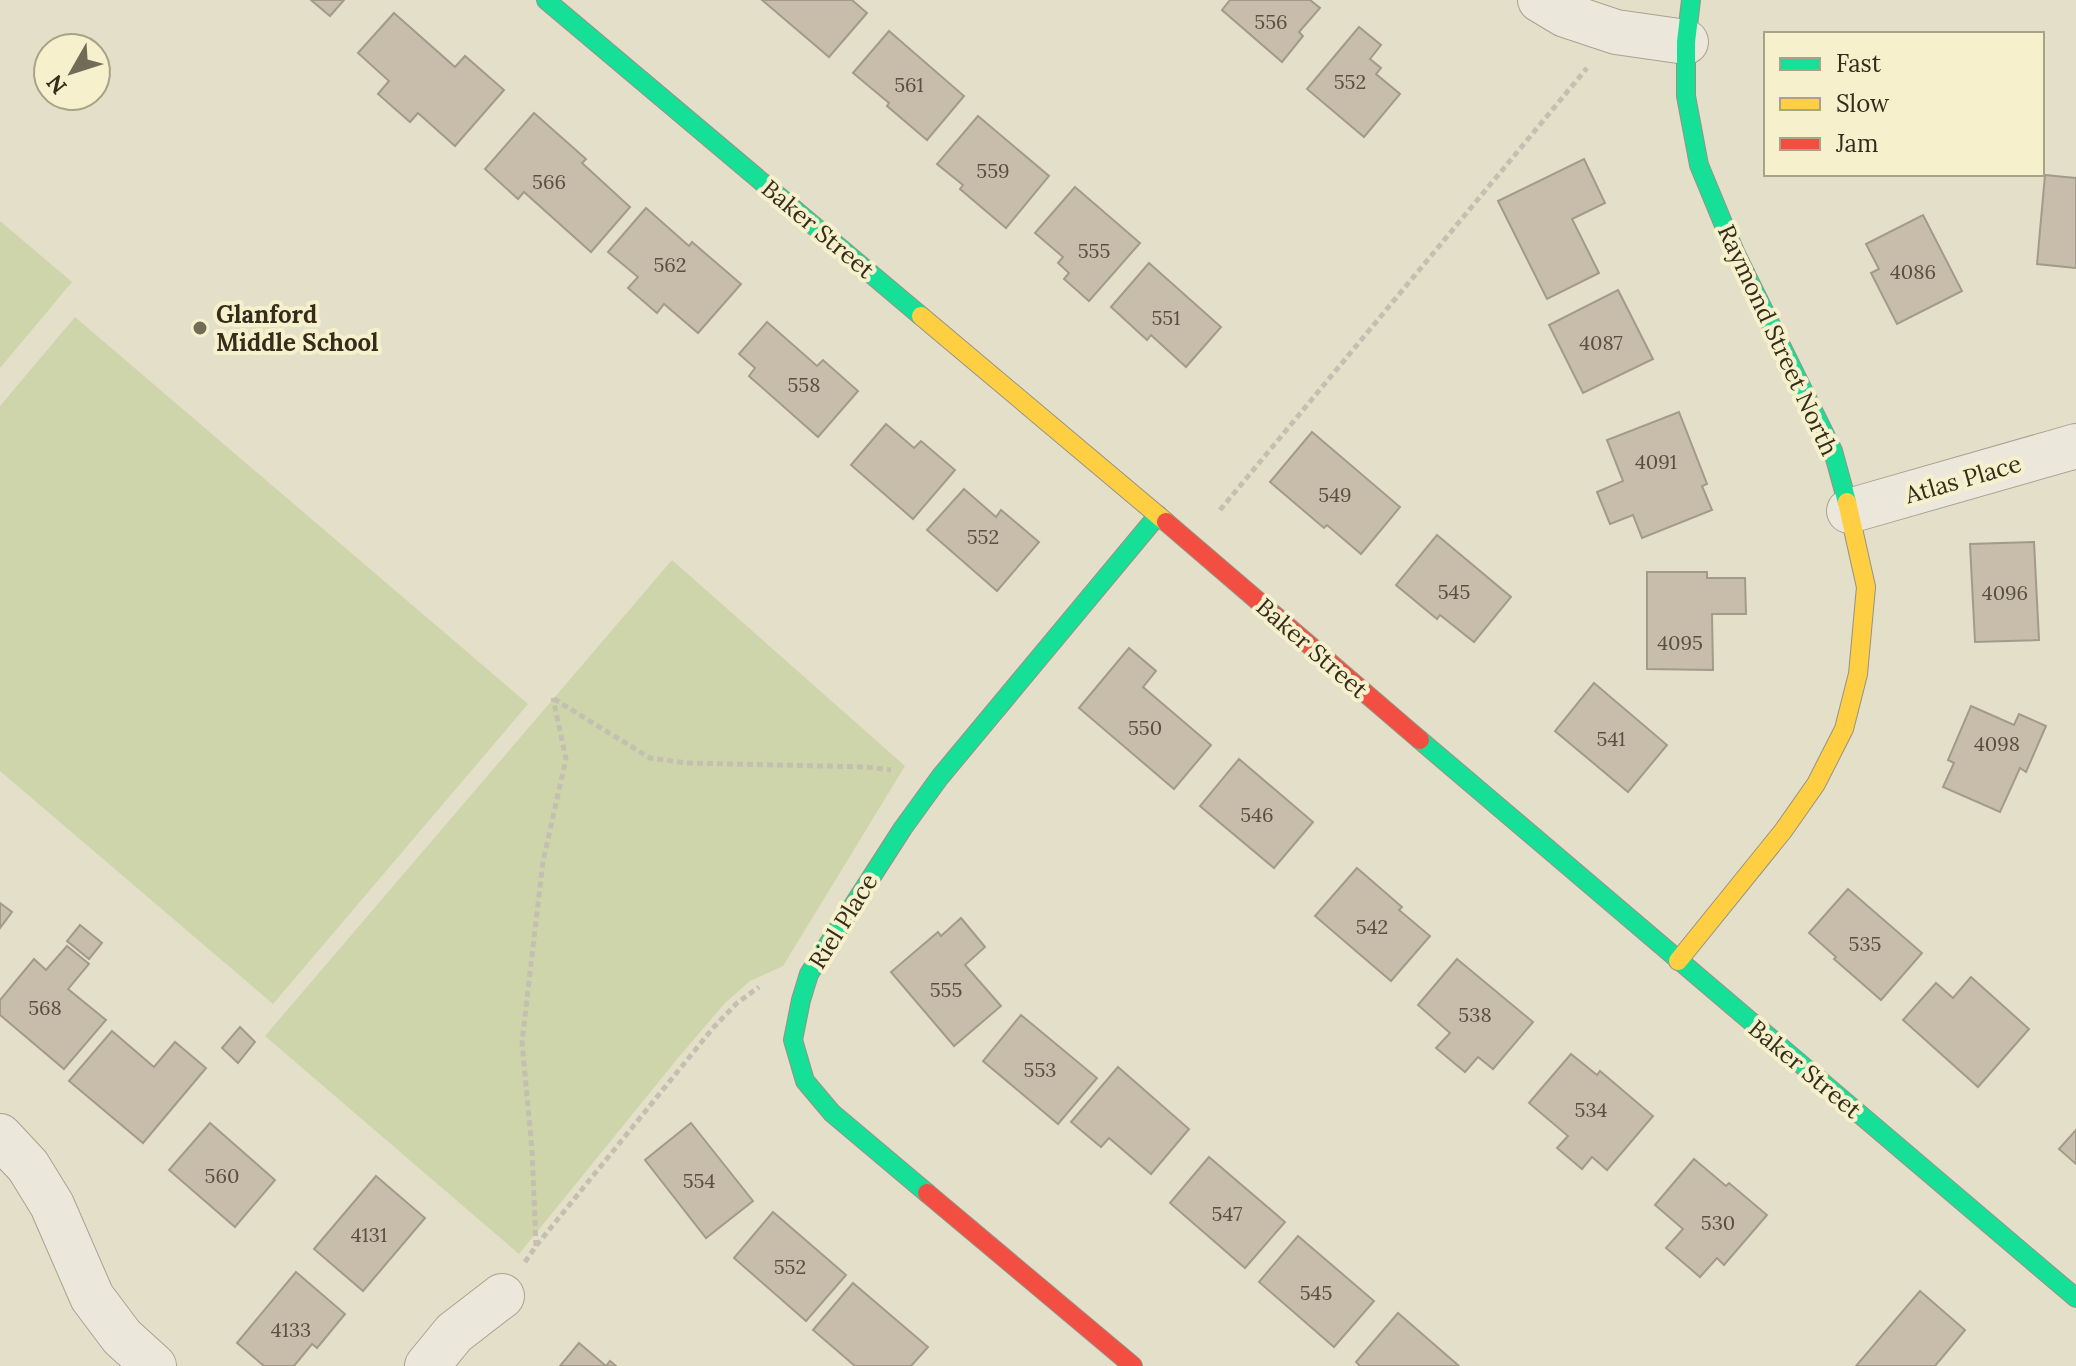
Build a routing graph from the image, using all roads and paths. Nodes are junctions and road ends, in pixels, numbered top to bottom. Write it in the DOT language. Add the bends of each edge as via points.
graph roads {
  1 [pos="546,0"];
  2 [pos="1540,0"];
  3 [pos="1691,0"];
  4 [pos="1616,32"];
  5 [pos="1686,42"];
  6 [pos="2076,446"];
  7 [pos="1849,511"];
  8 [pos="1158,515"];
  9 [pos="1192,545"];
  10 [pos="940,777"];
  11 [pos="1678,961"];
  12 [pos="809,974"];
  13 [pos="0,1136"];
  14 [pos="536,1246"];
  15 [pos="502,1296"];
  16 [pos="2076,1298"];
  17 [pos="154,1366"];
  18 [pos="427,1366"];
  19 [pos="1133,1366"];
  1 -- 8 [label="street, Baker Street"];
  2 -- 4 [label="street" via="1565,15"];
  3 -- 5 [label="street, Raymond Street North"];
  4 -- 5 [label="street"];
  4 -- 9 [label="path"];
  5 -- 7 [label="street, Raymond Street North" via="1686,96 1699,165 1735,252 1833,451"];
  6 -- 7 [label="street, Atlas Place"];
  7 -- 11 [label="street, Raymond Street North" via="1866,587 1858,674 1844,729 1816,784 1783,831"];
  8 -- 9 [label="street, Baker Street"];
  8 -- 10 [label="street, Riel Place"];
  9 -- 11 [label="street, Baker Street"];
  10 -- 12 [label="street, Riel Place"];
  10 -- 14 [label="path" via="867,767 650,758 553,698 566,759 543,861 522,1042"];
  11 -- 16 [label="street, Baker Street"];
  12 -- 14 [label="path" via="768,980 737,1003"];
  12 -- 19 [label="street, Riel Place" via="793,1040 805,1081 832,1113"];
  13 -- 17 [label="street" via="28,1166 52,1205 92,1297 122,1337"];
  14 -- 15 [label="path"];
  15 -- 18 [label="street" via="454,1333"];
}
